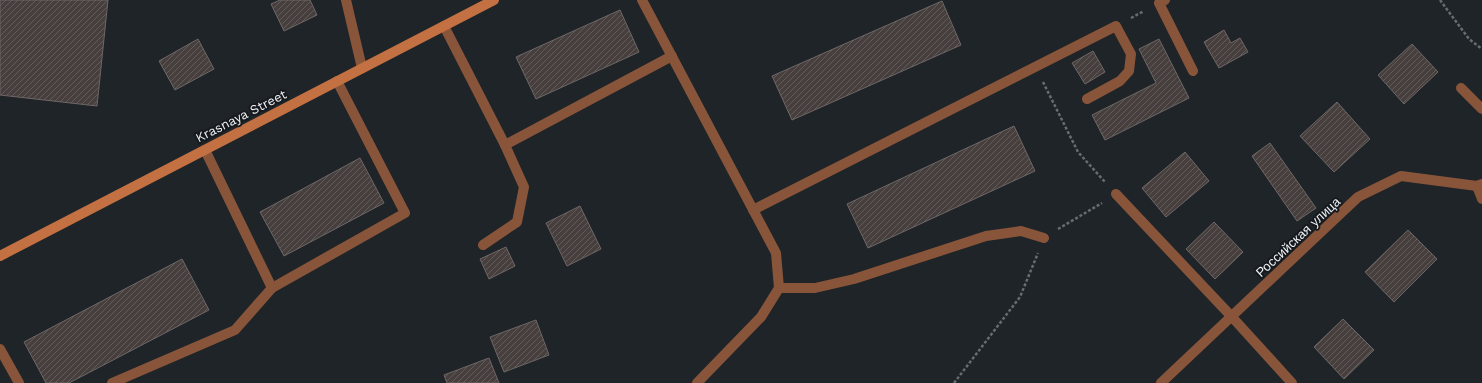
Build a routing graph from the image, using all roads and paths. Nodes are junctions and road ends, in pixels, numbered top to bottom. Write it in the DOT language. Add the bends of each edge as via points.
graph roads {
  1 [pos="346,0"];
  2 [pos="494,0"];
  3 [pos="642,0"];
  4 [pos="1440,0"];
  5 [pos="1162,2"];
  6 [pos="444,26"];
  7 [pos="1116,26"];
  8 [pos="1482,48"];
  9 [pos="672,56"];
  10 [pos="362,68"];
  11 [pos="1193,71"];
  12 [pos="337,81"];
  13 [pos="1461,88"];
  14 [pos="1086,99"];
  15 [pos="1482,109"];
  16 [pos="505,145"];
  17 [pos="205,150"];
  18 [pos="1479,185"];
  19 [pos="1116,194"];
  20 [pos="1482,199"];
  21 [pos="753,210"];
  22 [pos="1044,238"];
  23 [pos="483,245"];
  24 [pos="0,256"];
  25 [pos="272,288"];
  26 [pos="779,288"];
  27 [pos="1232,317"];
  28 [pos="0,349"];
  29 [pos="19,383"];
  30 [pos="112,383"];
  31 [pos="697,383"];
  32 [pos="1161,383"];
  33 [pos="1292,383"];
  1 -- 10 [label="street"];
  2 -- 6 [label="main road, Krasnaya Street"];
  3 -- 9 [label="street"];
  4 -- 8 [label="path" via="1469,39"];
  5 -- 7 [label="path"];
  5 -- 11 [label="street"];
  6 -- 10 [label="main road, Krasnaya Street"];
  6 -- 16 [label="street"];
  7 -- 14 [label="street" via="1131,54 1129,71 1120,81"];
  7 -- 21 [label="street"];
  9 -- 16 [label="street"];
  9 -- 21 [label="street"];
  10 -- 12 [label="main road, Krasnaya Street"];
  12 -- 17 [label="main road, Krasnaya Street"];
  12 -- 25 [label="street" via="404,213"];
  13 -- 15 [label="street"];
  16 -- 23 [label="street" via="524,187 517,222"];
  17 -- 24 [label="main road, Krasnaya Street"];
  17 -- 25 [label="street"];
  18 -- 20 [label="street"];
  18 -- 27 [label="street, Российская улица" via="1401,176 1358,197"];
  19 -- 27 [label="street"];
  21 -- 26 [label="street" via="776,253"];
  22 -- 26 [label="street" via="1021,231 986,236 854,279 815,288"];
  25 -- 30 [label="street" via="235,330"];
  26 -- 31 [label="street" via="761,317"];
  27 -- 32 [label="street, Российская улица"];
  27 -- 33 [label="street"];
  28 -- 29 [label="street"];
}
